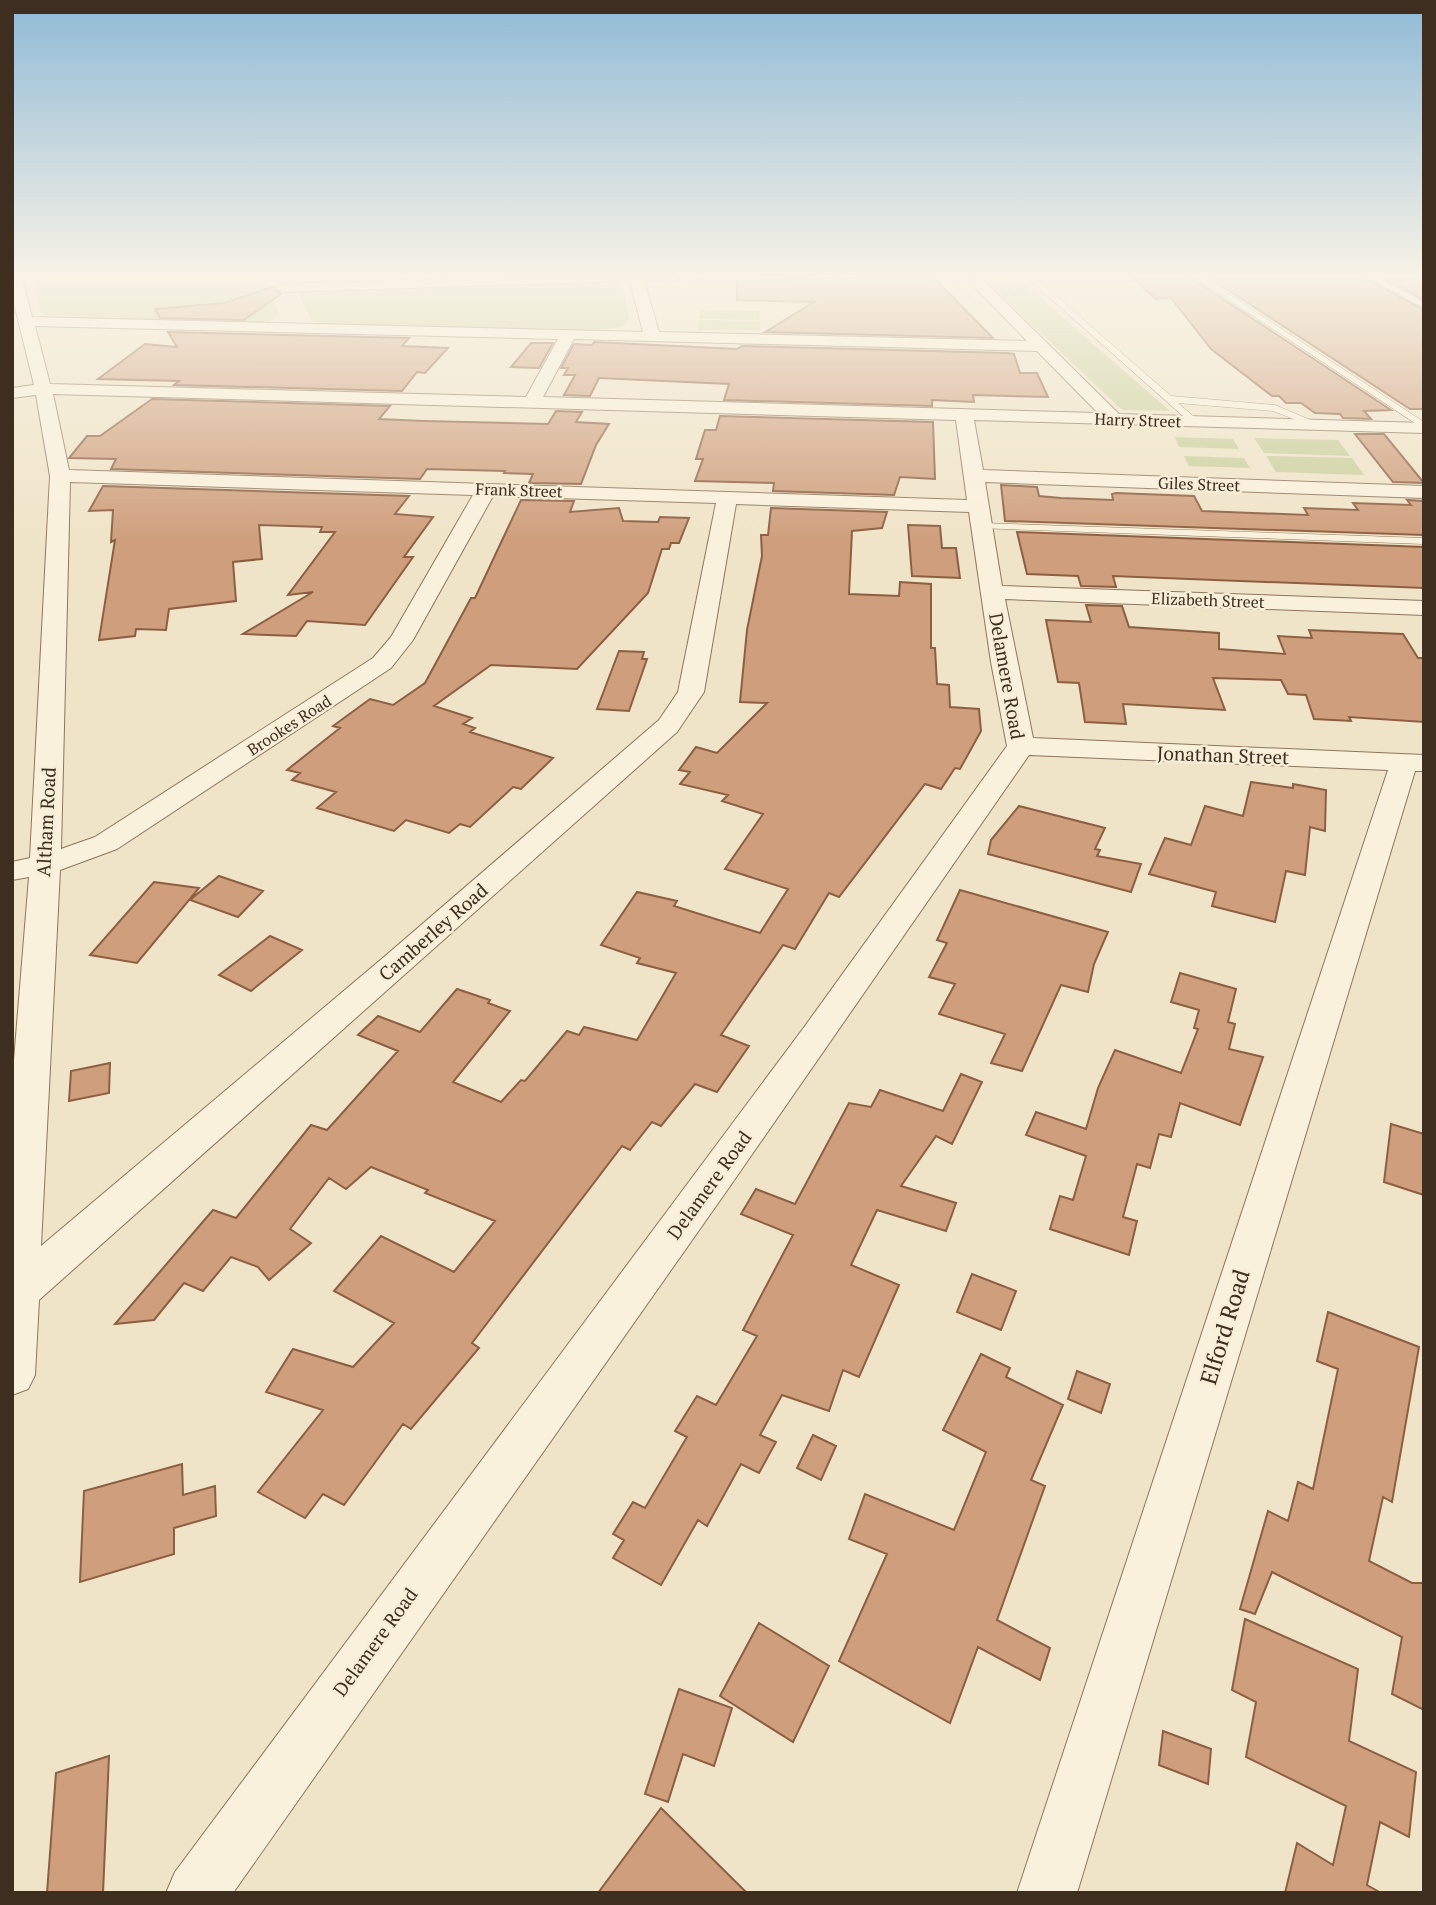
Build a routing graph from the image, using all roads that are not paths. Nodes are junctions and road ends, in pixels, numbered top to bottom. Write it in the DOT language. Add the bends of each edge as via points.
graph roads {
  1 [pos="36,363"];
  2 [pos="553,363"];
  3 [pos="1059,363"];
  4 [pos="1128,363"];
  5 [pos="1327,363"];
  6 [pos="43,389"];
  7 [pos="12,393"];
  8 [pos="1169,399"];
  9 [pos="532,402"];
  10 [pos="1231,404"];
  11 [pos="964,414"];
  12 [pos="1114,419"];
  13 [pos="1195,421"];
  14 [pos="1238,423"];
  15 [pos="1317,425"];
  16 [pos="1424,427"];
  17 [pos="60,476"];
  18 [pos="487,489"];
  19 [pos="1424,492"];
  20 [pos="727,497"];
  21 [pos="977,502"];
  22 [pos="1424,541"];
  23 [pos="992,592"];
  24 [pos="1424,608"];
  25 [pos="1021,746"];
  26 [pos="1414,763"];
  27 [pos="45,865"];
  28 [pos="12,872"];
  29 [pos="16,1293"];
  30 [pos="12,1375"];
  31 [pos="196,1893"];
  32 [pos="1047,1893"];
  1 -- 6 [label="street, Altham Road"];
  2 -- 9 [label="street"];
  3 -- 12 [label="street"];
  4 -- 8 [label="lane"];
  5 -- 16 [label="lane"];
  6 -- 7 [label="street, Harry Street"];
  6 -- 9 [label="street, Harry Street"];
  6 -- 17 [label="street, Altham Road"];
  8 -- 10 [label="lane"];
  8 -- 13 [label="lane"];
  9 -- 11 [label="street, Harry Street"];
  10 -- 14 [label="lane"];
  10 -- 15 [label="lane" via="1275,408"];
  11 -- 12 [label="street, Harry Street"];
  11 -- 21 [label="street, Delamere Road"];
  12 -- 13 [label="street, Harry Street"];
  13 -- 14 [label="street, Harry Street"];
  14 -- 15 [label="street, Harry Street"];
  15 -- 16 [label="street, Harry Street"];
  17 -- 18 [label="street, Frank Street"];
  17 -- 27 [label="street, Altham Road"];
  18 -- 20 [label="street, Frank Street"];
  18 -- 27 [label="street, Brookes Road" via="413,621 382,663 106,843"];
  19 -- 21 [label="street, Giles Street"];
  20 -- 21 [label="street, Frank Street"];
  20 -- 29 [label="street, Camberley Road" via="691,692 668,726"];
  21 -- 22 [label="lane"];
  21 -- 23 [label="street, Delamere Road"];
  23 -- 24 [label="street, Elizabeth Street"];
  23 -- 25 [label="street, Delamere Road"];
  25 -- 26 [label="street, Jonathan Street"];
  25 -- 31 [label="street, Delamere Road"];
  26 -- 32 [label="street, Elford Road"];
  27 -- 28 [label="street, Brookes Road"];
  27 -- 29 [label="street, Altham Road"];
  29 -- 30 [label="street, Altham Road"];
}
